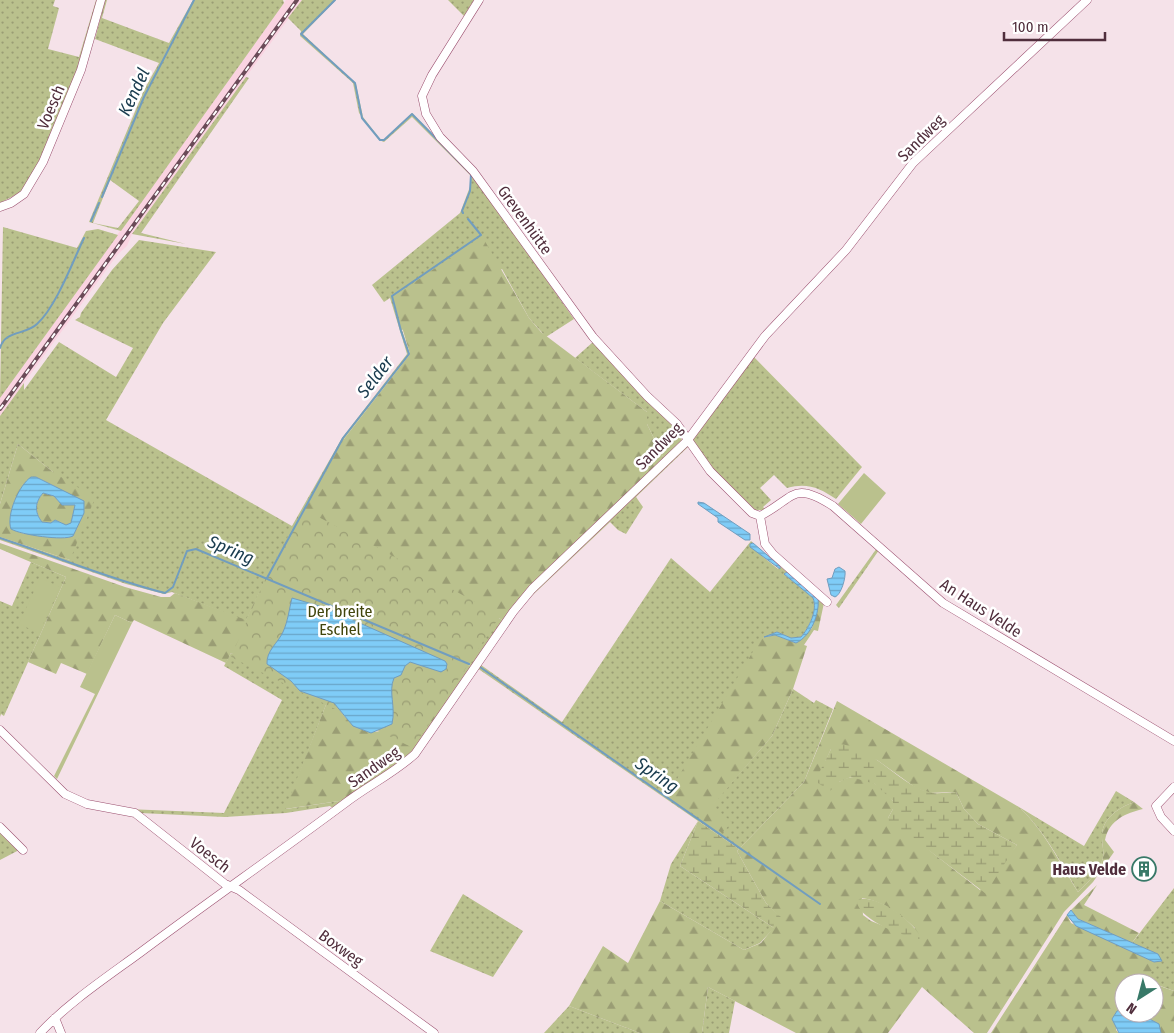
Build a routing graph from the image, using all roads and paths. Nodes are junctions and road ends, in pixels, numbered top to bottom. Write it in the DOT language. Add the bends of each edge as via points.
graph roads {
  1 [pos="101,0"];
  2 [pos="479,0"];
  3 [pos="1087,0"];
  4 [pos="0,207"];
  5 [pos="687,441"];
  6 [pos="760,516"];
  7 [pos="827,602"];
  8 [pos="0,730"];
  9 [pos="1174,740"];
  10 [pos="1174,787"];
  11 [pos="0,827"];
  12 [pos="1174,830"];
  13 [pos="23,850"];
  14 [pos="231,887"];
  15 [pos="55,1018"];
  16 [pos="40,1033"];
  17 [pos="61,1033"];
  18 [pos="434,1033"];
  1 -- 4 [label="street, Voesch" via="81,70 43,162 24,194"];
  2 -- 5 [label="street, Grevenhütte" via="422,96 426,114 440,137 473,171 586,329 677,424"];
  3 -- 5 [label="street, Sandweg" via="913,163 846,250 765,336"];
  5 -- 6 [label="street" via="710,471 752,513"];
  5 -- 14 [label="street, Sandweg" via="532,589 415,754"];
  6 -- 7 [label="street" via="765,544"];
  6 -- 9 [label="street, An Haus Velde" via="792,494 805,492 818,496 834,506 943,603"];
  8 -- 14 [label="street, Voesch" via="65,794 87,804 135,813"];
  10 -- 12 [label="street" via="1156,806 1161,817"];
  11 -- 13 [label="street"];
  14 -- 15 [label="street, Voesch" via="138,953"];
  14 -- 18 [label="street, Boxweg"];
  15 -- 16 [label="street, Voesch"];
  15 -- 17 [label="street"];
}
